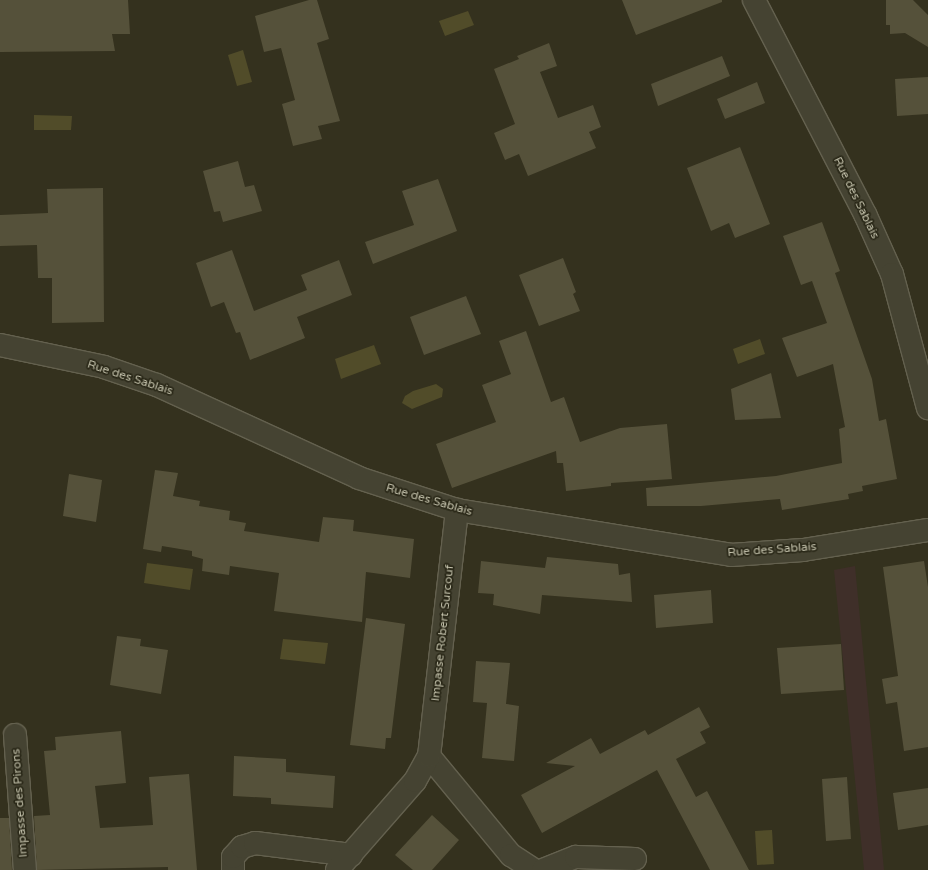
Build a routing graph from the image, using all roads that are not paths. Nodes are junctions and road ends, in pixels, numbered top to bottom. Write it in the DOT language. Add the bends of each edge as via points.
graph roads {
  1 [pos="754,0"];
  2 [pos="0,345"];
  3 [pos="928,408"];
  4 [pos="457,510"];
  5 [pos="928,530"];
  6 [pos="15,735"];
  7 [pos="429,756"];
  8 [pos="635,859"];
  9 [pos="344,862"];
  10 [pos="25,870"];
  11 [pos="233,870"];
  12 [pos="534,870"];
  13 [pos="543,870"];
  1 -- 3 [label="street, Rue des Sablais" via="866,214 892,274"];
  2 -- 4 [label="street, Rue des Sablais" via="104,367 157,385 359,478"];
  4 -- 5 [label="street, Rue des Sablais" via="731,555 803,550"];
  4 -- 7 [label="street, Impasse Robert Surcouf"];
  6 -- 10 [label="street, Impasse des Pirons"];
  7 -- 9 [label="street, Impasse Robert Surcouf" via="415,781"];
  7 -- 12 [label="street" via="511,855"];
  8 -- 13 [label="street" via="576,857"];
  9 -- 11 [label="street, Impasse Robert Surcouf" via="255,843 242,847 233,858"];
}
